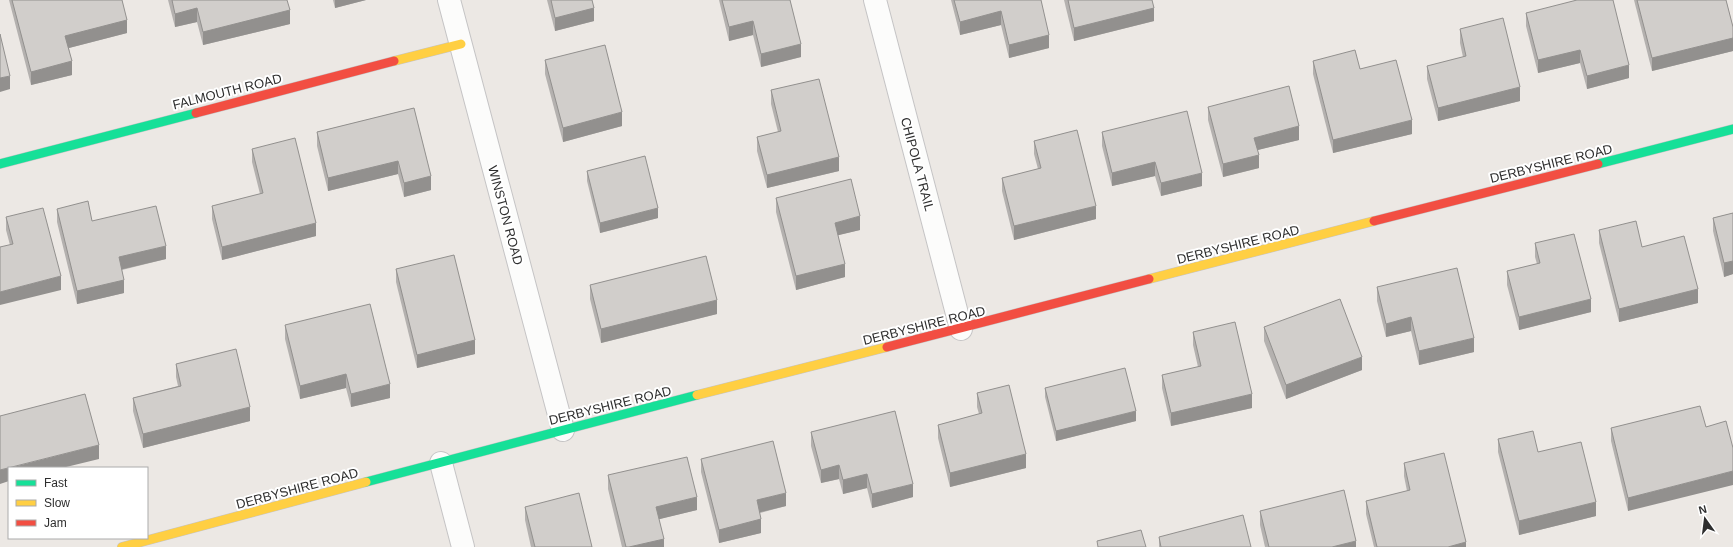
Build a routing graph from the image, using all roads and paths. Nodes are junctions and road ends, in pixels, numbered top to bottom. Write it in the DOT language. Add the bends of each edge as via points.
graph roads {
  1 [pos="449,0"];
  2 [pos="875,0"];
  3 [pos="461,44"];
  4 [pos="1733,129"];
  5 [pos="0,164"];
  6 [pos="961,328"];
  7 [pos="563,430"];
  8 [pos="441,463"];
  9 [pos="122,547"];
  10 [pos="463,547"];
  1 -- 3 [label="street, WINSTON ROAD"];
  2 -- 6 [label="street, CHIPOLA TRAIL"];
  3 -- 5 [label="street, FALMOUTH ROAD"];
  3 -- 7 [label="street, WINSTON ROAD"];
  4 -- 6 [label="street, DERBYSHIRE ROAD"];
  6 -- 7 [label="street, DERBYSHIRE ROAD"];
  7 -- 8 [label="street, DERBYSHIRE ROAD"];
  8 -- 9 [label="street, DERBYSHIRE ROAD"];
  8 -- 10 [label="street"];
}
